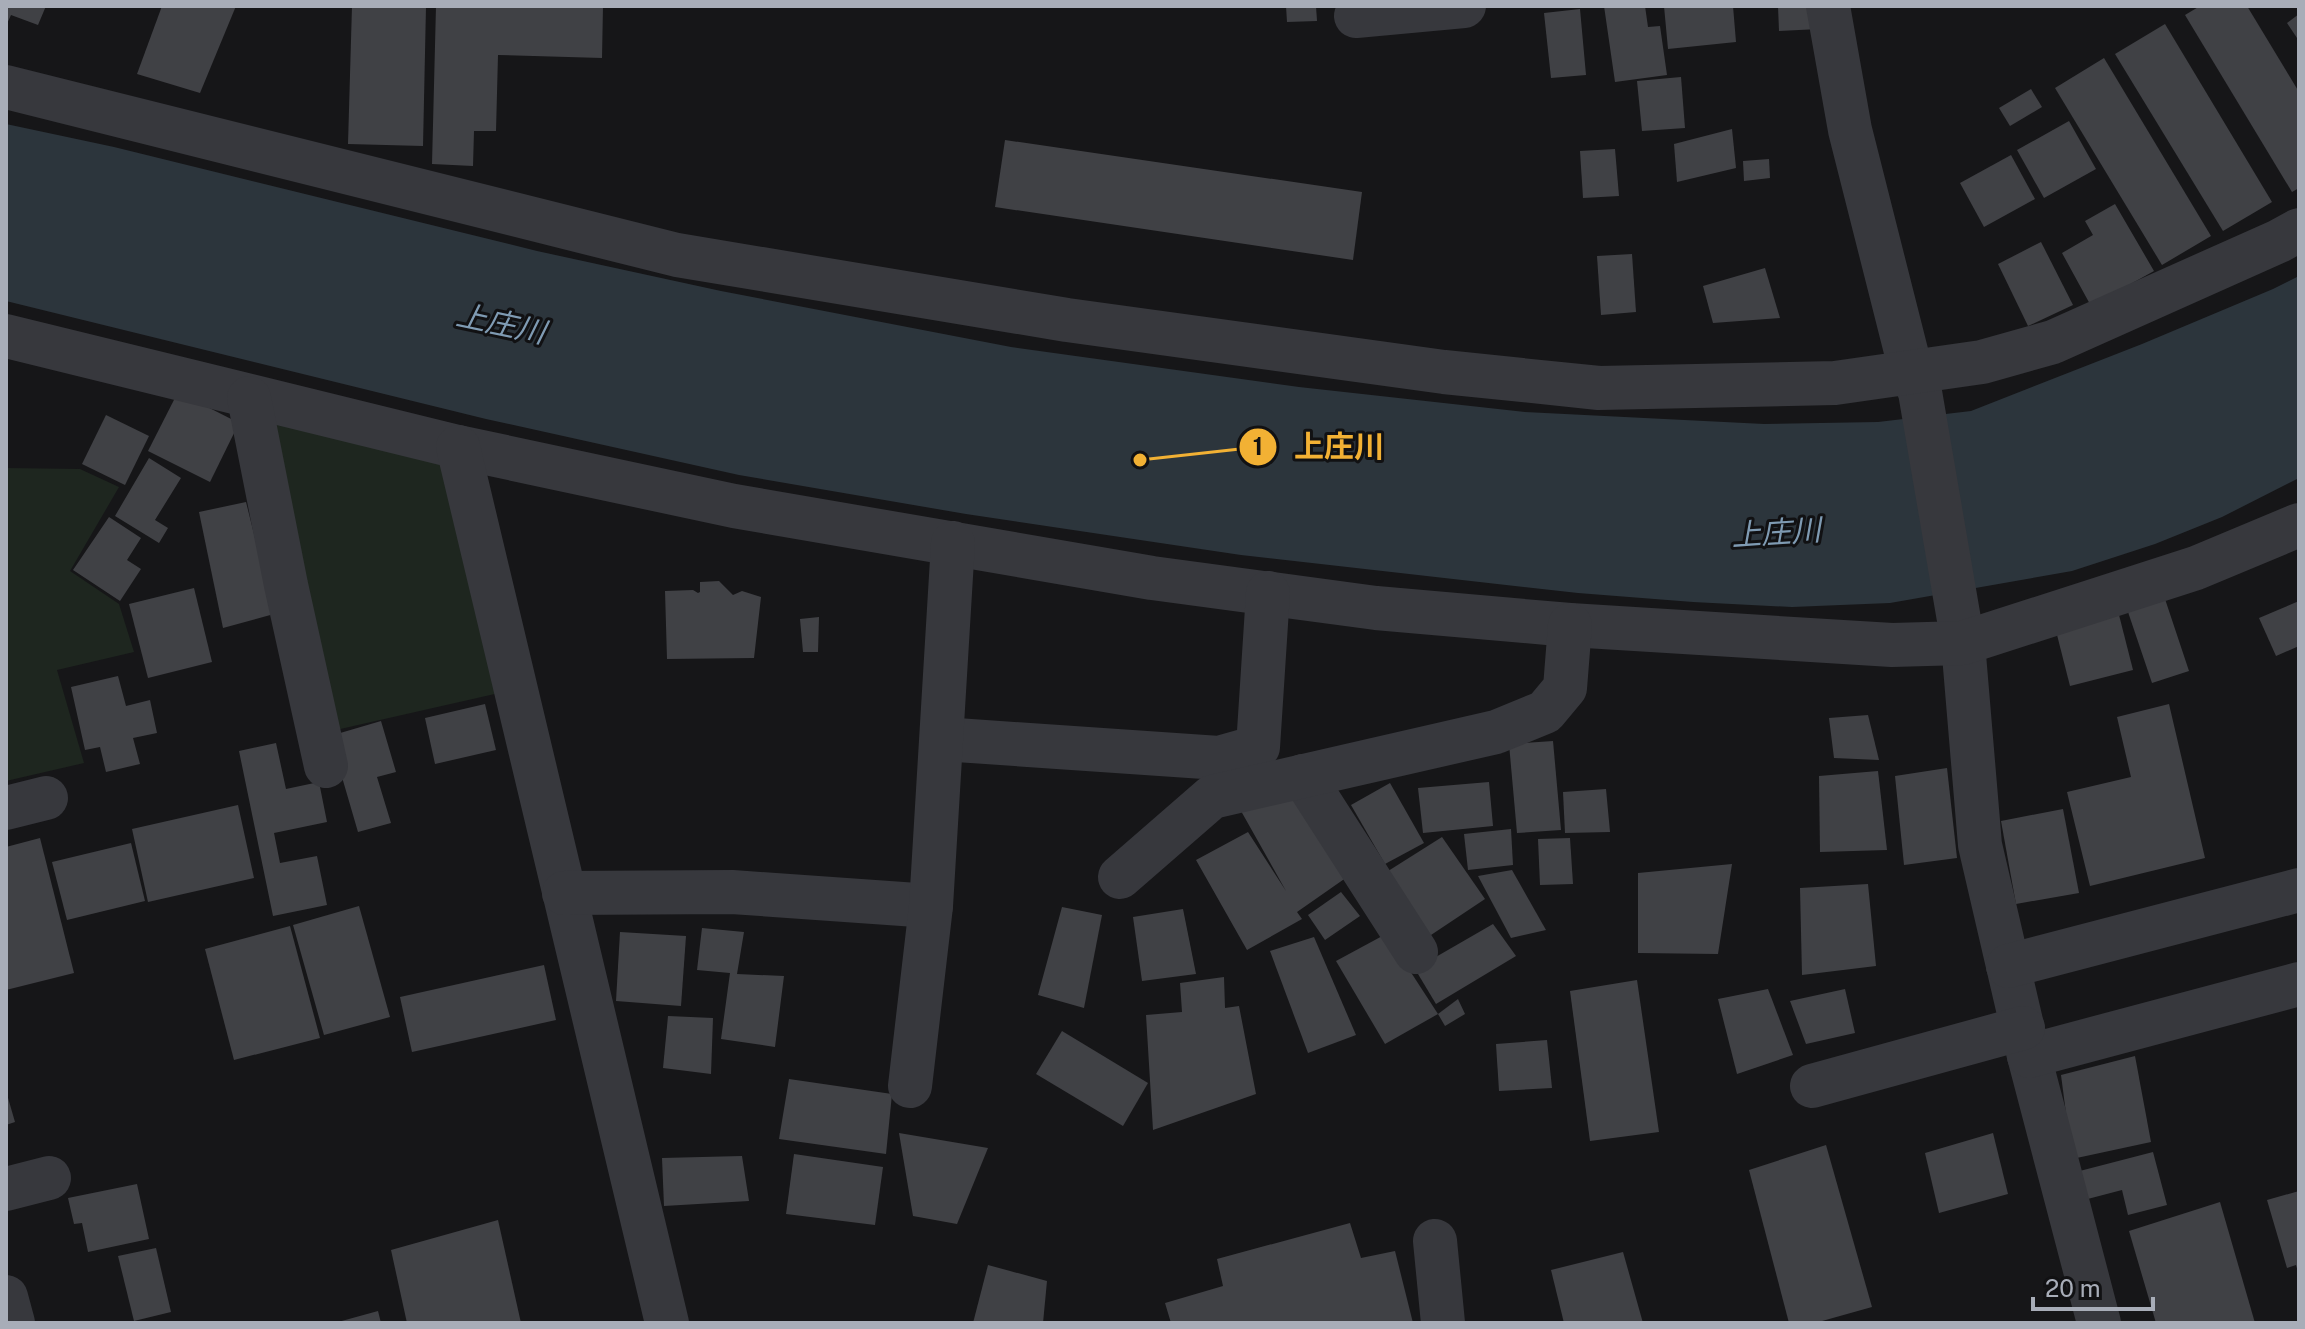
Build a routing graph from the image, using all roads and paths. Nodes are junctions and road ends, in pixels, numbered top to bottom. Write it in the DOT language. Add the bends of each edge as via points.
graph roads {
  1 [pos="1464,6"];
  2 [pos="1828,6"];
  3 [pos="1356,16"];
  4 [pos="6,87"];
  5 [pos="2299,230"];
  6 [pos="6,336"];
  7 [pos="1915,381"];
  8 [pos="249,398"];
  9 [pos="458,447"];
  10 [pos="2299,525"];
  11 [pos="953,543"];
  12 [pos="1268,593"];
  13 [pos="1570,625"];
  14 [pos="1962,636"];
  15 [pos="942,739"];
  16 [pos="326,766"];
  17 [pos="1303,776"];
  18 [pos="1120,877"];
  19 [pos="2299,890"];
  20 [pos="564,893"];
  21 [pos="931,906"];
  22 [pos="1416,952"];
  23 [pos="2008,966"];
  24 [pos="2299,984"];
  25 [pos="2026,1042"];
  26 [pos="910,1086"];
  27 [pos="1812,1086"];
  28 [pos="49,1178"];
  29 [pos="6,1189"];
  30 [pos="1435,1241"];
  31 [pos="6,1297"];
  32 [pos="13,1323"];
  33 [pos="667,1323"];
  34 [pos="1443,1323"];
  35 [pos="2099,1323"];
  1 -- 3 [label="street"];
  2 -- 7 [label="street" via="1850,130"];
  4 -- 7 [label="street" via="677,255 1067,320 1599,388"];
  5 -- 7 [label="street" via="2053,342"];
  6 -- 8 [label="street"];
  7 -- 14 [label="street"];
  8 -- 9 [label="street"];
  8 -- 16 [label="street"];
  9 -- 11 [label="street" via="734,506"];
  9 -- 20 [label="street"];
  10 -- 14 [label="street" via="2196,568"];
  11 -- 12 [label="street"];
  11 -- 15 [label="street"];
  12 -- 13 [label="street"];
  12 -- 15 [label="street" via="1258,747 1219,758"];
  13 -- 14 [label="street" via="1892,645"];
  13 -- 17 [label="street" via="1565,688 1545,712 1496,732"];
  14 -- 23 [label="street" via="1980,845"];
  15 -- 21 [label="street"];
  17 -- 18 [label="street" via="1212,797"];
  17 -- 22 [label="street"];
  19 -- 23 [label="street"];
  20 -- 21 [label="street" via="732,892"];
  20 -- 33 [label="street"];
  21 -- 26 [label="street"];
  23 -- 25 [label="street"];
  24 -- 25 [label="street"];
  25 -- 27 [label="street"];
  25 -- 35 [label="street"];
  28 -- 29 [label="street"];
  30 -- 34 [label="street"];
  31 -- 32 [label="street"];
}
